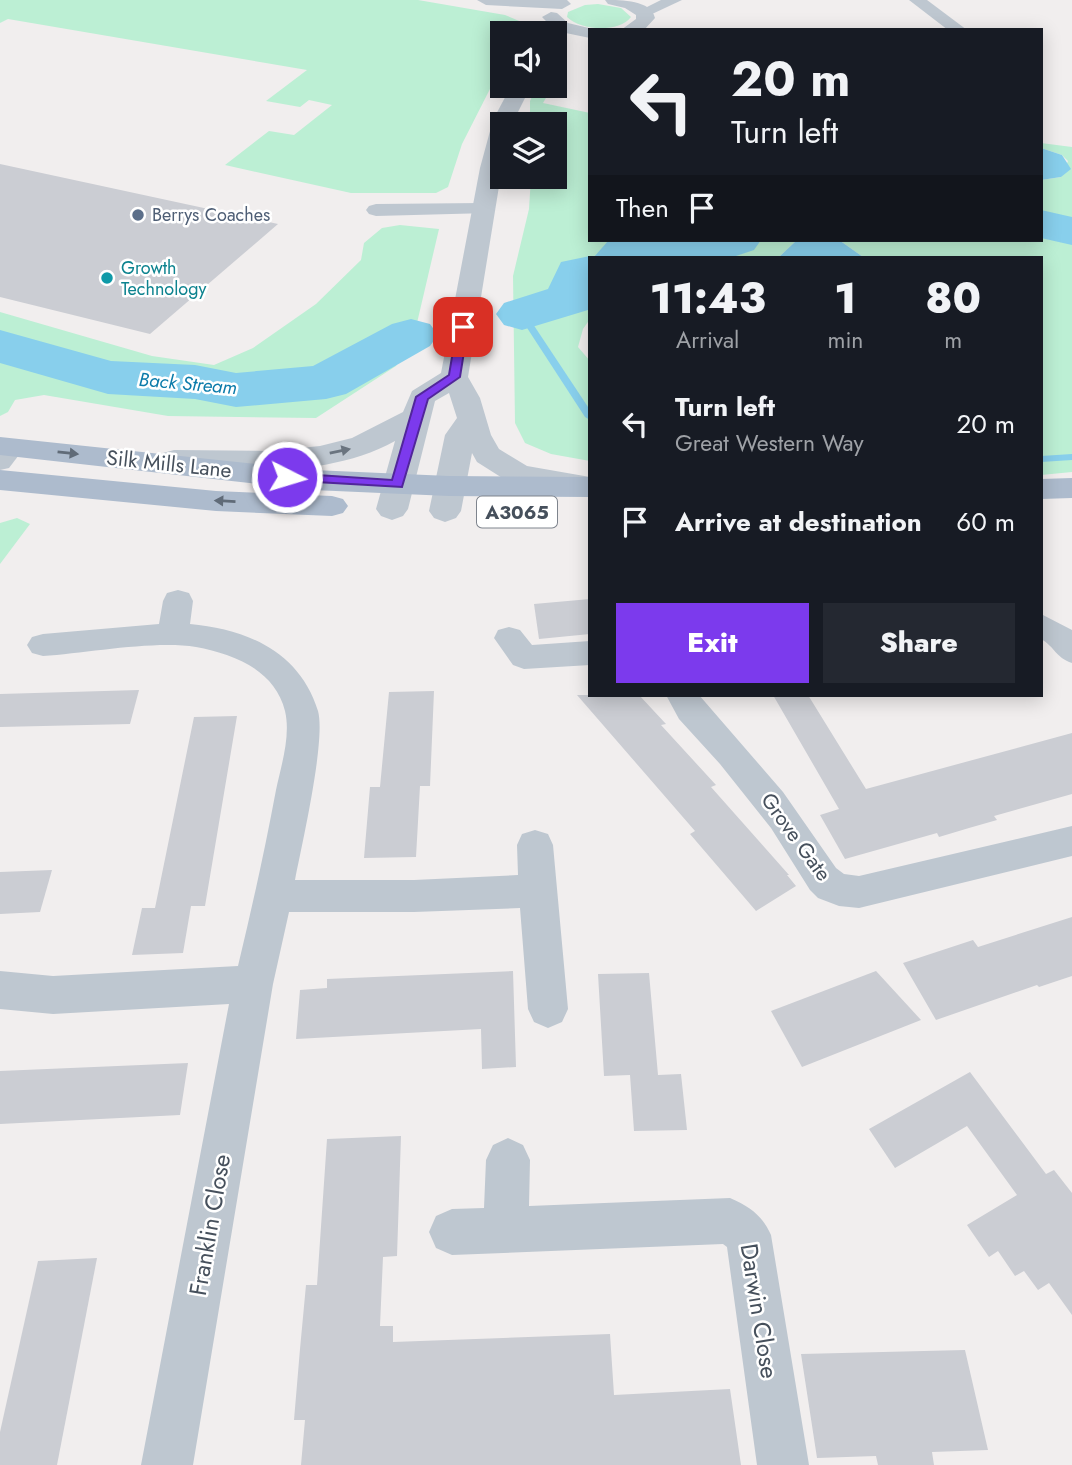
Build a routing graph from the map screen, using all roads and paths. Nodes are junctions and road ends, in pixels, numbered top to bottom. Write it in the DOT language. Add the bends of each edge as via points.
graph roads {
  1 [pos="614,0"];
  2 [pos="674,0"];
  3 [pos="918,0"];
  4 [pos="489,1"];
  5 [pos="620,1"];
  6 [pos="644,6"];
  7 [pos="555,21"];
  8 [pos="567,25"];
  9 [pos="567,26"];
  10 [pos="634,28"];
  11 [pos="956,28"];
  12 [pos="588,32"];
  13 [pos="588,39"];
  14 [pos="514,98"];
  15 [pos="482,209"];
  16 [pos="376,210"];
  17 [pos="454,377"];
  18 [pos="416,417"];
  19 [pos="470,420"];
  20 [pos="4,452"];
  21 [pos="125,460"];
  22 [pos="0,480"];
  23 [pos="588,487"];
  24 [pos="588,487"];
  25 [pos="1072,488"];
  26 [pos="77,489"];
  27 [pos="1043,489"];
  28 [pos="395,497"];
  29 [pos="447,499"];
  30 [pos="0,506"];
  31 [pos="588,512"];
  32 [pos="1043,626"];
  33 [pos="509,638"];
  34 [pos="44,645"];
  35 [pos="1072,651"];
  36 [pos="588,653"];
  37 [pos="683,697"];
  38 [pos="1072,841"];
  39 [pos="534,845"];
  40 [pos="537,891"];
  41 [pos="274,896"];
  42 [pos="253,984"];
  43 [pos="0,990"];
  44 [pos="548,1009"];
  45 [pos="508,1160"];
  46 [pos="506,1229"];
  47 [pos="452,1232"];
  48 [pos="167,1465"];
  49 [pos="783,1465"];
  1 -- 5 [label="street"];
  2 -- 6 [label="street"];
  3 -- 11 [label="street"];
  4 -- 7 [label="street"];
  5 -- 6 [label="street"];
  6 -- 10 [label="street" via="646,18"];
  8 -- 12 [label="street"];
  9 -- 13 [label="street"];
  14 -- 15 [label="street" via="503,120"];
  15 -- 16 [label="street"];
  15 -- 17 [label="street"];
  17 -- 18 [label="street" via="422,397"];
  17 -- 19 [label="street" via="466,398"];
  21 -- 18 [label="street, one-way" via="261,461 338,452 364,445"];
  18 -- 28 [label="street"];
  19 -- 23 [label="street" via="488,455 518,474"];
  19 -- 29 [label="street" via="460,435"];
  20 -- 21 [label="main road, Silk Mills Lane / A3065, one-way"];
  21 -- 28 [label="main road, Silk Mills Lane / A3065" via="313,480"];
  22 -- 26 [label="main road, Silk Mills Lane / A3065"];
  24 -- 29 [label="main road, Silk Mills Lane / A3065"];
  25 -- 27 [label="main road"];
  28 -- 26 [label="main road, Silk Mills Lane / A3065, one-way" via="216,501"];
  26 -- 30 [label="main road"];
  28 -- 29 [label="main road, Silk Mills Lane / A3065"];
  29 -- 31 [label="main road, Silk Mills Lane / A3065"];
  32 -- 35 [label="street" via="1059,635"];
  33 -- 36 [label="street" via="524,657"];
  34 -- 41 [label="street, Franklin Close" via="175,618 196,636 242,647 285,676 302,712 302,744"];
  37 -- 38 [label="street, Grove Gate" via="785,820 820,876 846,892"];
  39 -- 40 [label="street"];
  40 -- 41 [label="street"];
  40 -- 44 [label="street"];
  41 -- 42 [label="street, Franklin Close"];
  42 -- 43 [label="street" via="53,995"];
  42 -- 48 [label="street, Franklin Close"];
  45 -- 46 [label="street"];
  46 -- 47 [label="street, Darwin Close"];
  46 -- 49 [label="street, Darwin Close" via="730,1221 748,1235"];
}
